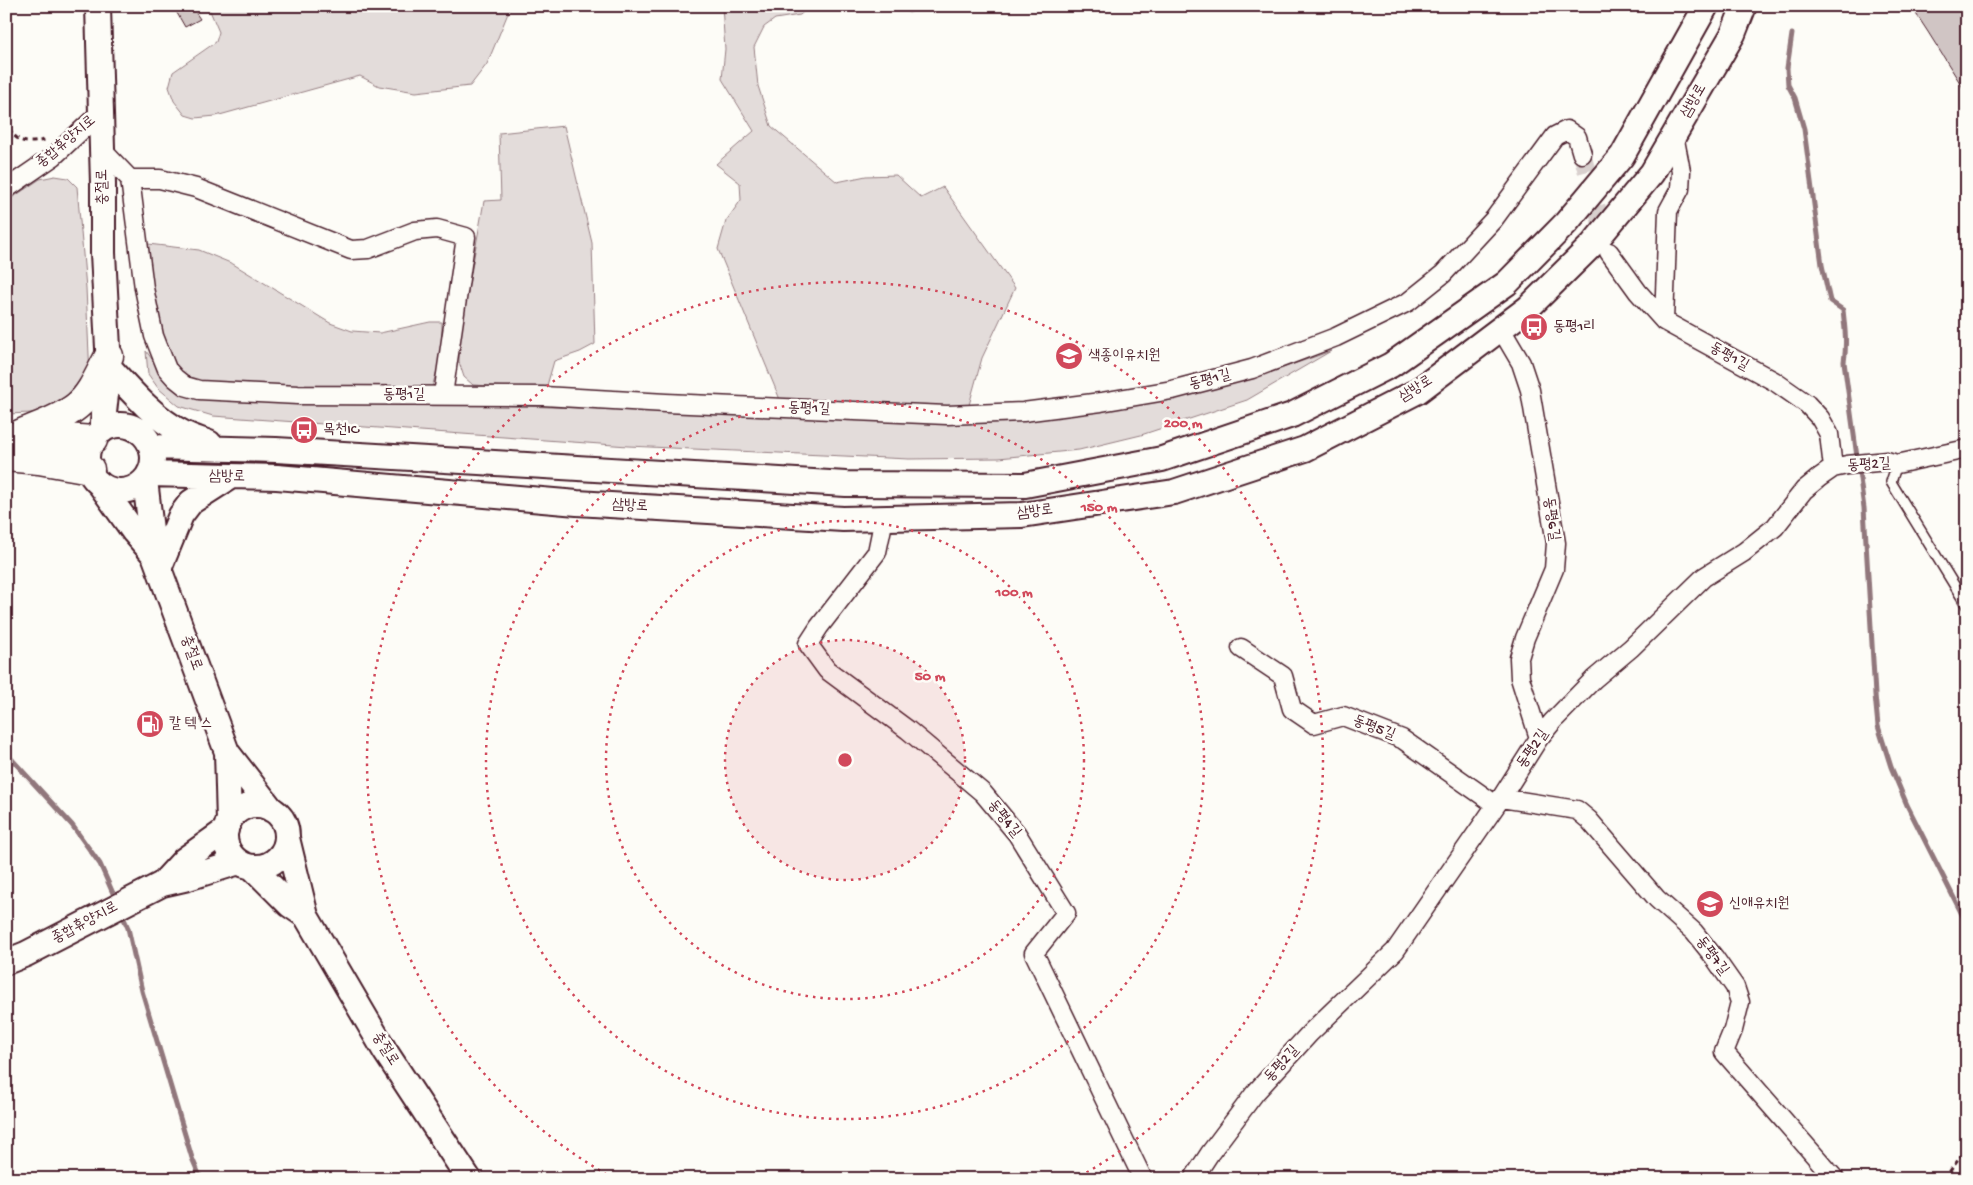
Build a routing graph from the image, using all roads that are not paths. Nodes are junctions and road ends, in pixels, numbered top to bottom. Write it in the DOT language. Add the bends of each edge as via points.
graph roads {
  1 [pos="98,6"];
  2 [pos="1706,6"];
  3 [pos="1744,6"];
  4 [pos="101,112"];
  5 [pos="1674,135"];
  6 [pos="102,150"];
  7 [pos="1582,154"];
  8 [pos="130,179"];
  9 [pos="6,189"];
  10 [pos="1609,252"];
  11 [pos="1664,321"];
  12 [pos="1501,329"];
  13 [pos="109,361"];
  14 [pos="444,395"];
  15 [pos="97,436"];
  16 [pos="147,440"];
  17 [pos="11,442"];
  18 [pos="222,448"];
  19 [pos="1967,449"];
  20 [pos="1892,462"];
  21 [pos="1840,467"];
  22 [pos="94,476"];
  23 [pos="147,477"];
  24 [pos="230,477"];
  25 [pos="884,518"];
  26 [pos="157,562"];
  27 [pos="1967,606"];
  28 [pos="1241,648"];
  29 [pos="1539,738"];
  30 [pos="227,752"];
  31 [pos="1498,802"];
  32 [pos="272,810"];
  33 [pos="227,826"];
  34 [pos="287,838"];
  35 [pos="245,864"];
  36 [pos="162,884"];
  37 [pos="306,916"];
  38 [pos="6,962"];
  39 [pos="469,1179"];
  40 [pos="1142,1179"];
  41 [pos="1194,1179"];
  42 [pos="1835,1179"];
  1 -- 4 [label="street, 충절로"];
  2 -- 18 [label="street, 삼방로" via="1622,156 1566,223 1507,283 1391,365 1292,415 1162,459 1025,485 856,484"];
  3 -- 5 [label="street, 삼방로" via="1733,34"];
  4 -- 6 [label="street, 충절로"];
  4 -- 9 [label="street, 종합휴양지로" via="54,156"];
  5 -- 11 [label="street" via="1681,171 1680,189 1668,211"];
  5 -- 12 [label="street, 삼방로" via="1652,173 1593,244 1528,308"];
  6 -- 8 [label="street"];
  6 -- 13 [label="street, 충절로"];
  7 -- 14 [label="street, 동평1길" via="1577,137 1567,130 1555,136 1494,219 1443,274 1408,302 1336,337 1252,369 1172,390 1023,412 948,415 543,396"];
  8 -- 14 [label="street, 동평1길" via="144,288 154,336 168,369 185,386 199,390 298,395"];
  8 -- 14 [label="street" via="160,178 196,188 351,250 368,250 415,231 437,229 466,237"];
  10 -- 11 [label="street, 동평1길"];
  11 -- 21 [label="street, 동평1길" via="1807,404 1829,434"];
  12 -- 25 [label="street, 삼방로" via="1418,391 1305,449 1174,492 1022,515"];
  12 -- 29 [label="street, 동평6길" via="1520,363 1530,390 1556,543 1554,569 1518,658 1520,678"];
  13 -- 15 [label="street, 충절로"];
  13 -- 16 [label="street, 충절로"];
  13 -- 17 [label="highway" via="77,406"];
  13 -- 18 [label="street" via="140,400 161,418 183,433"];
  15 -- 16 [label="street" via="118,426 134,429"];
  15 -- 17 [label="highway"];
  15 -- 22 [label="street" via="88,454"];
  16 -- 18 [label="street, 삼방로"];
  16 -- 23 [label="street" via="153,461"];
  17 -- 22 [label="highway" via="39,460"];
  19 -- 20 [label="street, 동평2길"];
  20 -- 21 [label="street, 동평2길"];
  20 -- 27 [label="lane" via="1891,482"];
  21 -- 29 [label="street, 동평2길" via="1804,490 1775,527 1744,552 1704,577 1594,679"];
  22 -- 23 [label="street" via="106,488 123,491"];
  22 -- 26 [label="street, 충절로"];
  23 -- 24 [label="street, 삼방로"];
  23 -- 26 [label="street, 충절로"];
  24 -- 25 [label="street, 삼방로" via="277,477 597,504 843,519"];
  24 -- 26 [label="street" via="191,502 180,515"];
  25 -- 40 [label="street, 동평4길" via="877,552 808,644 827,670 908,730 983,793 1017,834 1066,913 1034,953"];
  26 -- 30 [label="street, 충절로"];
  28 -- 31 [label="street, 동평5길" via="1283,676 1292,709 1314,724 1343,716 1402,739"];
  29 -- 31 [label="street, 동평2길"];
  30 -- 32 [label="street, 충절로"];
  30 -- 33 [label="street, 충절로"];
  31 -- 41 [label="street, 동평2길" via="1395,951 1310,1033 1255,1093"];
  31 -- 42 [label="street, 동평7길" via="1577,810 1657,899 1694,932 1735,987 1740,1002 1724,1052"];
  32 -- 33 [label="street" via="248,806 234,815"];
  32 -- 34 [label="street" via="284,822"];
  33 -- 35 [label="street" via="227,846 231,854"];
  33 -- 36 [label="street, 종합휴양지로" via="184,860"];
  34 -- 35 [label="street" via="286,847 268,865"];
  34 -- 37 [label="street, 충절로"];
  35 -- 36 [label="street, 종합휴양지로"];
  35 -- 37 [label="street, 충절로"];
  36 -- 38 [label="street, 종합휴양지로"];
  37 -- 39 [label="street, 충절로" via="385,1050"];
}
